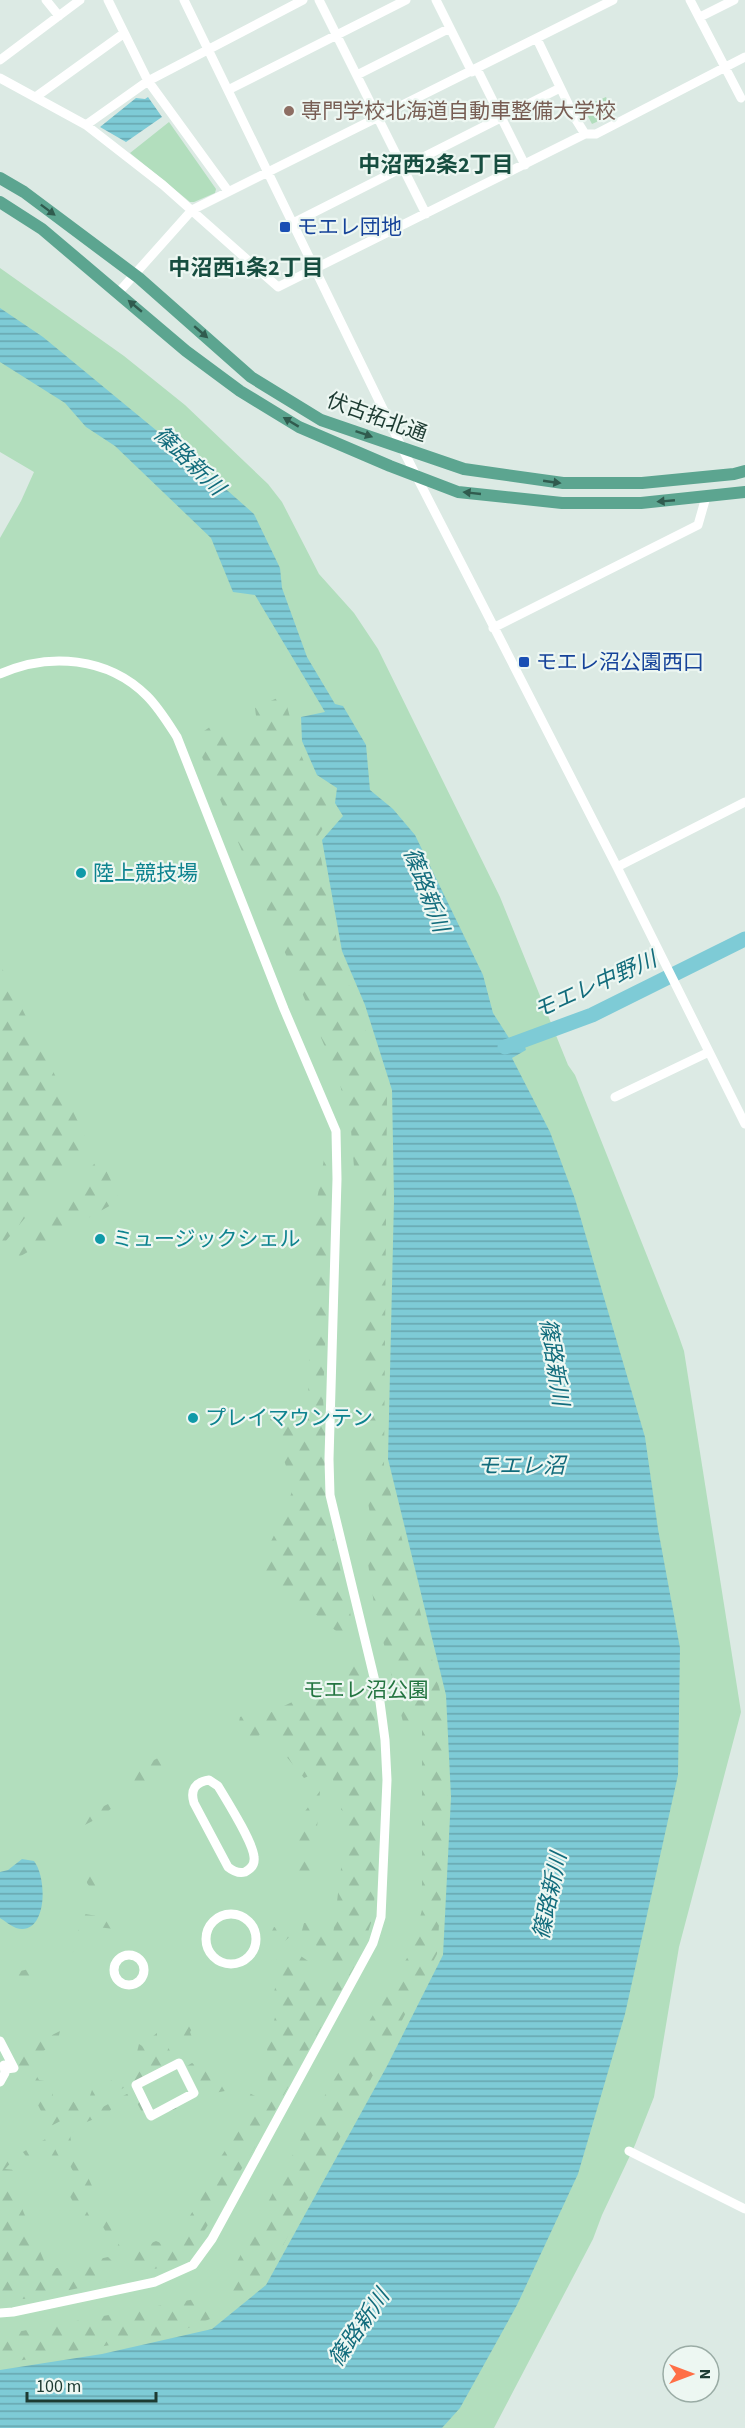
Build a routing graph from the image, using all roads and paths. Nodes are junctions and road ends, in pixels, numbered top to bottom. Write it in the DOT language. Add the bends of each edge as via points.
graph roads {
  1 [pos="46,0"];
  2 [pos="80,0"];
  3 [pos="108,0"];
  4 [pos="196,0"];
  5 [pos="303,0"];
  6 [pos="319,0"];
  7 [pos="406,0"];
  8 [pos="436,0"];
  9 [pos="614,0"];
  10 [pos="690,0"];
  11 [pos="734,0"];
  12 [pos="185,2"];
  13 [pos="59,16"];
  14 [pos="700,17"];
  15 [pos="450,28"];
  16 [pos="123,34"];
  17 [pos="337,35"];
  18 [pos="537,39"];
  19 [pos="207,48"];
  20 [pos="745,57"];
  21 [pos="0,60"];
  22 [pos="725,67"];
  23 [pos="474,70"];
  24 [pos="357,75"];
  25 [pos="0,78"];
  26 [pos="148,81"];
  27 [pos="560,88"];
  28 [pos="228,90"];
  29 [pos="37,96"];
  30 [pos="741,98"];
  31 [pos="501,117"];
  32 [pos="378,118"];
  33 [pos="86,125"];
  34 [pos="585,134"];
  35 [pos="525,165"];
  36 [pos="403,168"];
  37 [pos="268,172"];
  38 [pos="0,178"];
  39 [pos="228,191"];
  40 [pos="0,202"];
  41 [pos="192,210"];
  42 [pos="426,214"];
  43 [pos="293,223"];
  44 [pos="316,269"];
  45 [pos="134,275"];
  46 [pos="118,292"];
  47 [pos="402,448"];
  48 [pos="745,471"];
  49 [pos="416,475"];
  50 [pos="745,492"];
  51 [pos="706,497"];
  52 [pos="493,628"];
  53 [pos="0,674"];
  54 [pos="745,802"];
  55 [pos="617,867"];
  56 [pos="709,1052"];
  57 [pos="615,1097"];
  58 [pos="745,1124"];
  59 [pos="194,1803"];
  60 [pos="208,1949"];
  61 [pos="0,2041"];
  62 [pos="0,2082"];
  63 [pos="136,2085"];
  64 [pos="629,2151"];
  65 [pos="745,2210"];
  66 [pos="0,2313"];
  1 -- 13 [label="street"];
  2 -- 13 [label="street"];
  3 -- 16 [label="street"];
  4 -- 12 [label="street"];
  5 -- 19 [label="street"];
  6 -- 17 [label="street"];
  7 -- 17 [label="street"];
  8 -- 15 [label="street"];
  9 -- 18 [label="street"];
  10 -- 14 [label="street"];
  11 -- 14 [label="street"];
  12 -- 19 [label="street"];
  13 -- 21 [label="street"];
  14 -- 22 [label="street"];
  15 -- 23 [label="street"];
  15 -- 24 [label="street"];
  16 -- 26 [label="street"];
  16 -- 29 [label="street"];
  17 -- 24 [label="street"];
  17 -- 28 [label="street"];
  18 -- 23 [label="street"];
  18 -- 27 [label="street"];
  19 -- 26 [label="street"];
  19 -- 28 [label="street"];
  20 -- 22 [label="street"];
  22 -- 30 [label="street"];
  22 -- 34 [label="street" via="596,134"];
  23 -- 31 [label="street"];
  23 -- 32 [label="street"];
  24 -- 32 [label="street"];
  25 -- 29 [label="street"];
  26 -- 33 [label="street"];
  26 -- 39 [label="street"];
  27 -- 31 [label="street"];
  27 -- 34 [label="street"];
  28 -- 37 [label="street"];
  29 -- 33 [label="street"];
  31 -- 35 [label="street"];
  31 -- 36 [label="street"];
  32 -- 36 [label="street"];
  32 -- 37 [label="street"];
  33 -- 41 [label="street"];
  34 -- 35 [label="street"];
  35 -- 42 [label="street"];
  36 -- 42 [label="street"];
  36 -- 43 [label="street"];
  37 -- 39 [label="street"];
  37 -- 43 [label="street"];
  38 -- 45 [label="main road, 伏古拓北通, one-way"];
  39 -- 41 [label="street"];
  40 -- 46 [label="main road, 伏古拓北通" via="42,229"];
  41 -- 44 [label="street" via="278,288"];
  41 -- 45 [label="street"];
  42 -- 44 [label="street"];
  43 -- 44 [label="street"];
  44 -- 47 [label="street"];
  45 -- 46 [label="street"];
  45 -- 47 [label="main road, 伏古拓北通, one-way" via="251,377 321,420"];
  49 -- 46 [label="main road, 伏古拓北通, one-way" via="299,427 240,391"];
  47 -- 48 [label="main road, 伏古拓北通, one-way" via="464,469 563,483 642,483"];
  47 -- 49 [label="street"];
  51 -- 49 [label="main road, 伏古拓北通, one-way" via="641,503 562,503 458,492"];
  49 -- 52 [label="street"];
  50 -- 51 [label="main road, 伏古拓北通"];
  51 -- 52 [label="street" via="698,525"];
  52 -- 55 [label="street"];
  53 -- 66 [label="street" via="28,663 85,663 121,676 158,708 177,737 336,1131 330,1495 380,1702 387,1780 381,1917 373,1943 212,2239 193,2265 156,2282"];
  54 -- 55 [label="street"];
  55 -- 56 [label="street"];
  56 -- 57 [label="street"];
  56 -- 58 [label="street"];
  59 -- 59 [label="street" via="228,1867 237,1872 250,1869 254,1863 253,1850 218,1786 209,1780 199,1783 193,1792"];
  60 -- 60 [label="street" via="223,1963 243,1962 256,1946 254,1926 239,1915 220,1916 208,1930"];
  61 -- 62 [label="street" via="14,2068 6,2069 4,2065"];
  63 -- 63 [label="street" via="179,2063 195,2093 151,2116"];
  64 -- 65 [label="street"];
}
